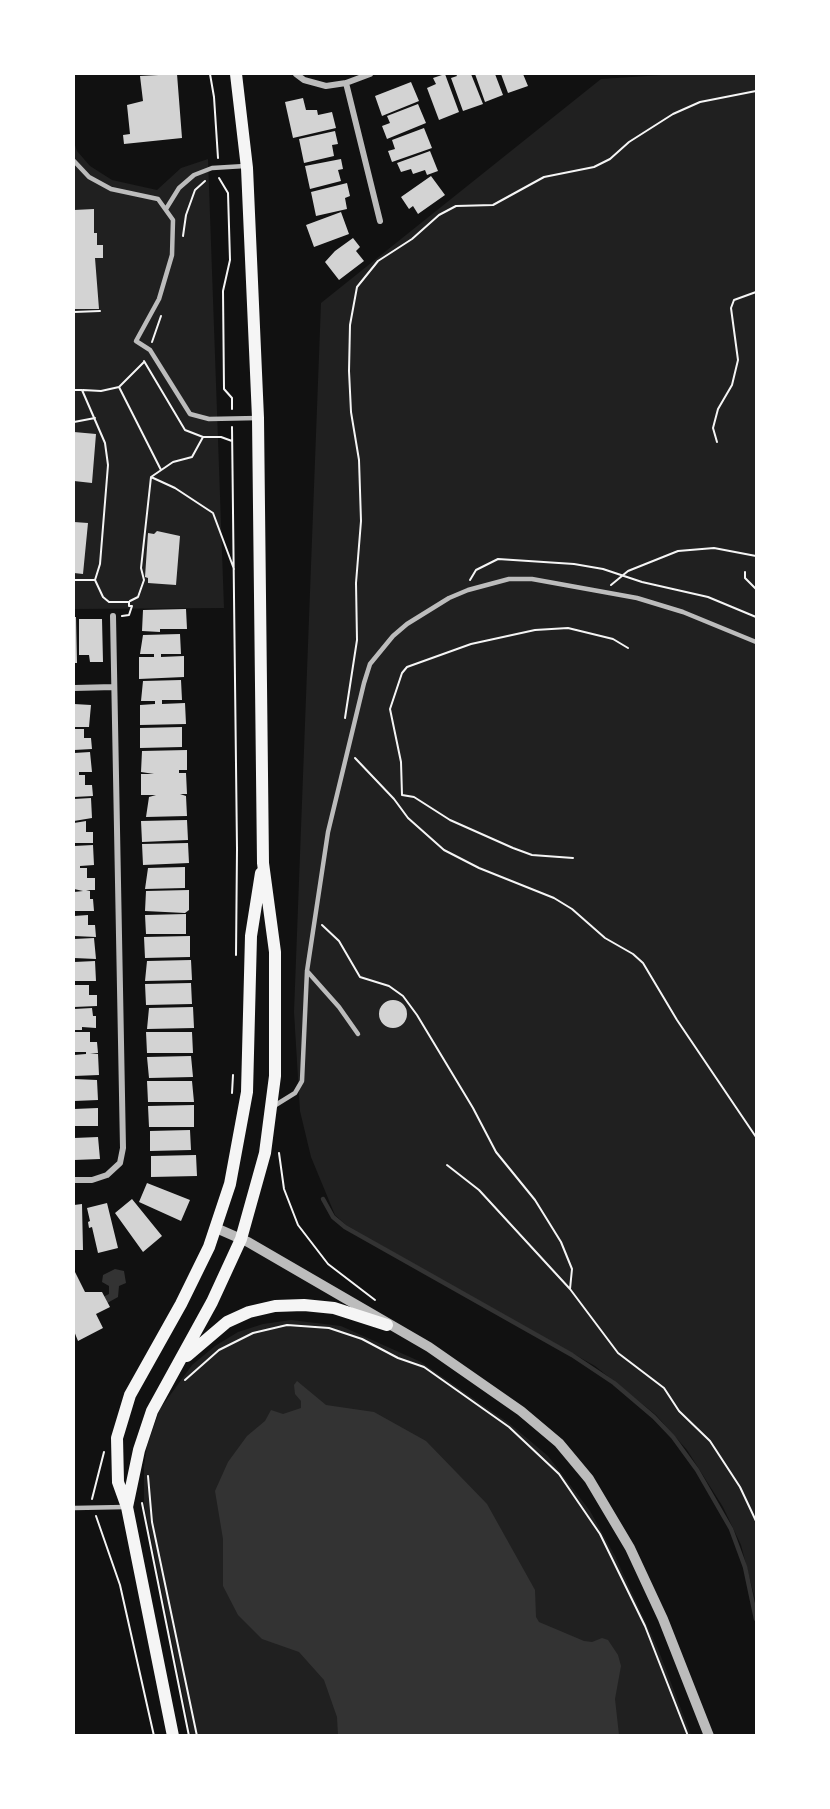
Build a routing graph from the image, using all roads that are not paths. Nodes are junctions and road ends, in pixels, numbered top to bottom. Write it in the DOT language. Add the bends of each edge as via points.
graph roads {
  1 [pos="236,74"];
  2 [pos="296,74"];
  3 [pos="370,74"];
  4 [pos="346,83"];
  5 [pos="74,161"];
  6 [pos="246,165"];
  7 [pos="166,209"];
  8 [pos="380,221"];
  9 [pos="258,418"];
  10 [pos="113,616"];
  11 [pos="756,642"];
  12 [pos="114,687"];
  13 [pos="74,688"];
  14 [pos="263,863"];
  15 [pos="307,971"];
  16 [pos="358,1034"];
  17 [pos="272,1107"];
  18 [pos="74,1180"];
  19 [pos="216,1228"];
  20 [pos="241,1239"];
  21 [pos="387,1325"];
  22 [pos="173,1370"];
  23 [pos="127,1507"];
  24 [pos="74,1508"];
  25 [pos="173,1736"];
  26 [pos="709,1736"];
  1 -- 6 [label="main road"];
  2 -- 4 [label="street" via="314,84"];
  3 -- 4 [label="street"];
  4 -- 8 [label="street"];
  5 -- 7 [label="lane" via="89,177 111,189 158,199"];
  6 -- 7 [label="lane" via="194,175 179,188"];
  6 -- 9 [label="main road"];
  7 -- 9 [label="lane" via="173,220 172,255 159,299 136,341 150,350 190,414 209,419"];
  9 -- 14 [label="main road"];
  10 -- 12 [label="street"];
  11 -- 15 [label="lane" via="683,612 604,590 532,579 509,579 468,590 407,624 370,664 364,683 328,832"];
  12 -- 13 [label="street"];
  12 -- 18 [label="street" via="123,1148 120,1163 107,1175"];
  14 -- 17 [label="main road" via="276,960"];
  14 -- 19 [label="main road" via="251,936 245,1107 234,1168"];
  15 -- 16 [label="lane"];
  15 -- 17 [label="lane" via="302,1081 295,1093"];
  17 -- 20 [label="main road" via="262,1168"];
  19 -- 20 [label="street"];
  19 -- 23 [label="main road" via="181,1304 130,1395 119,1424 116,1468"];
  20 -- 21 [label="street"];
  20 -- 22 [label="main road" via="212,1302"];
  21 -- 22 [label="main road" via="324,1306 266,1308 221,1326"];
  21 -- 26 [label="street" via="429,1347 498,1394 541,1427 575,1461 604,1502 642,1571"];
  22 -- 23 [label="main road" via="144,1431"];
  23 -- 24 [label="lane"];
  23 -- 25 [label="main road"];
}
